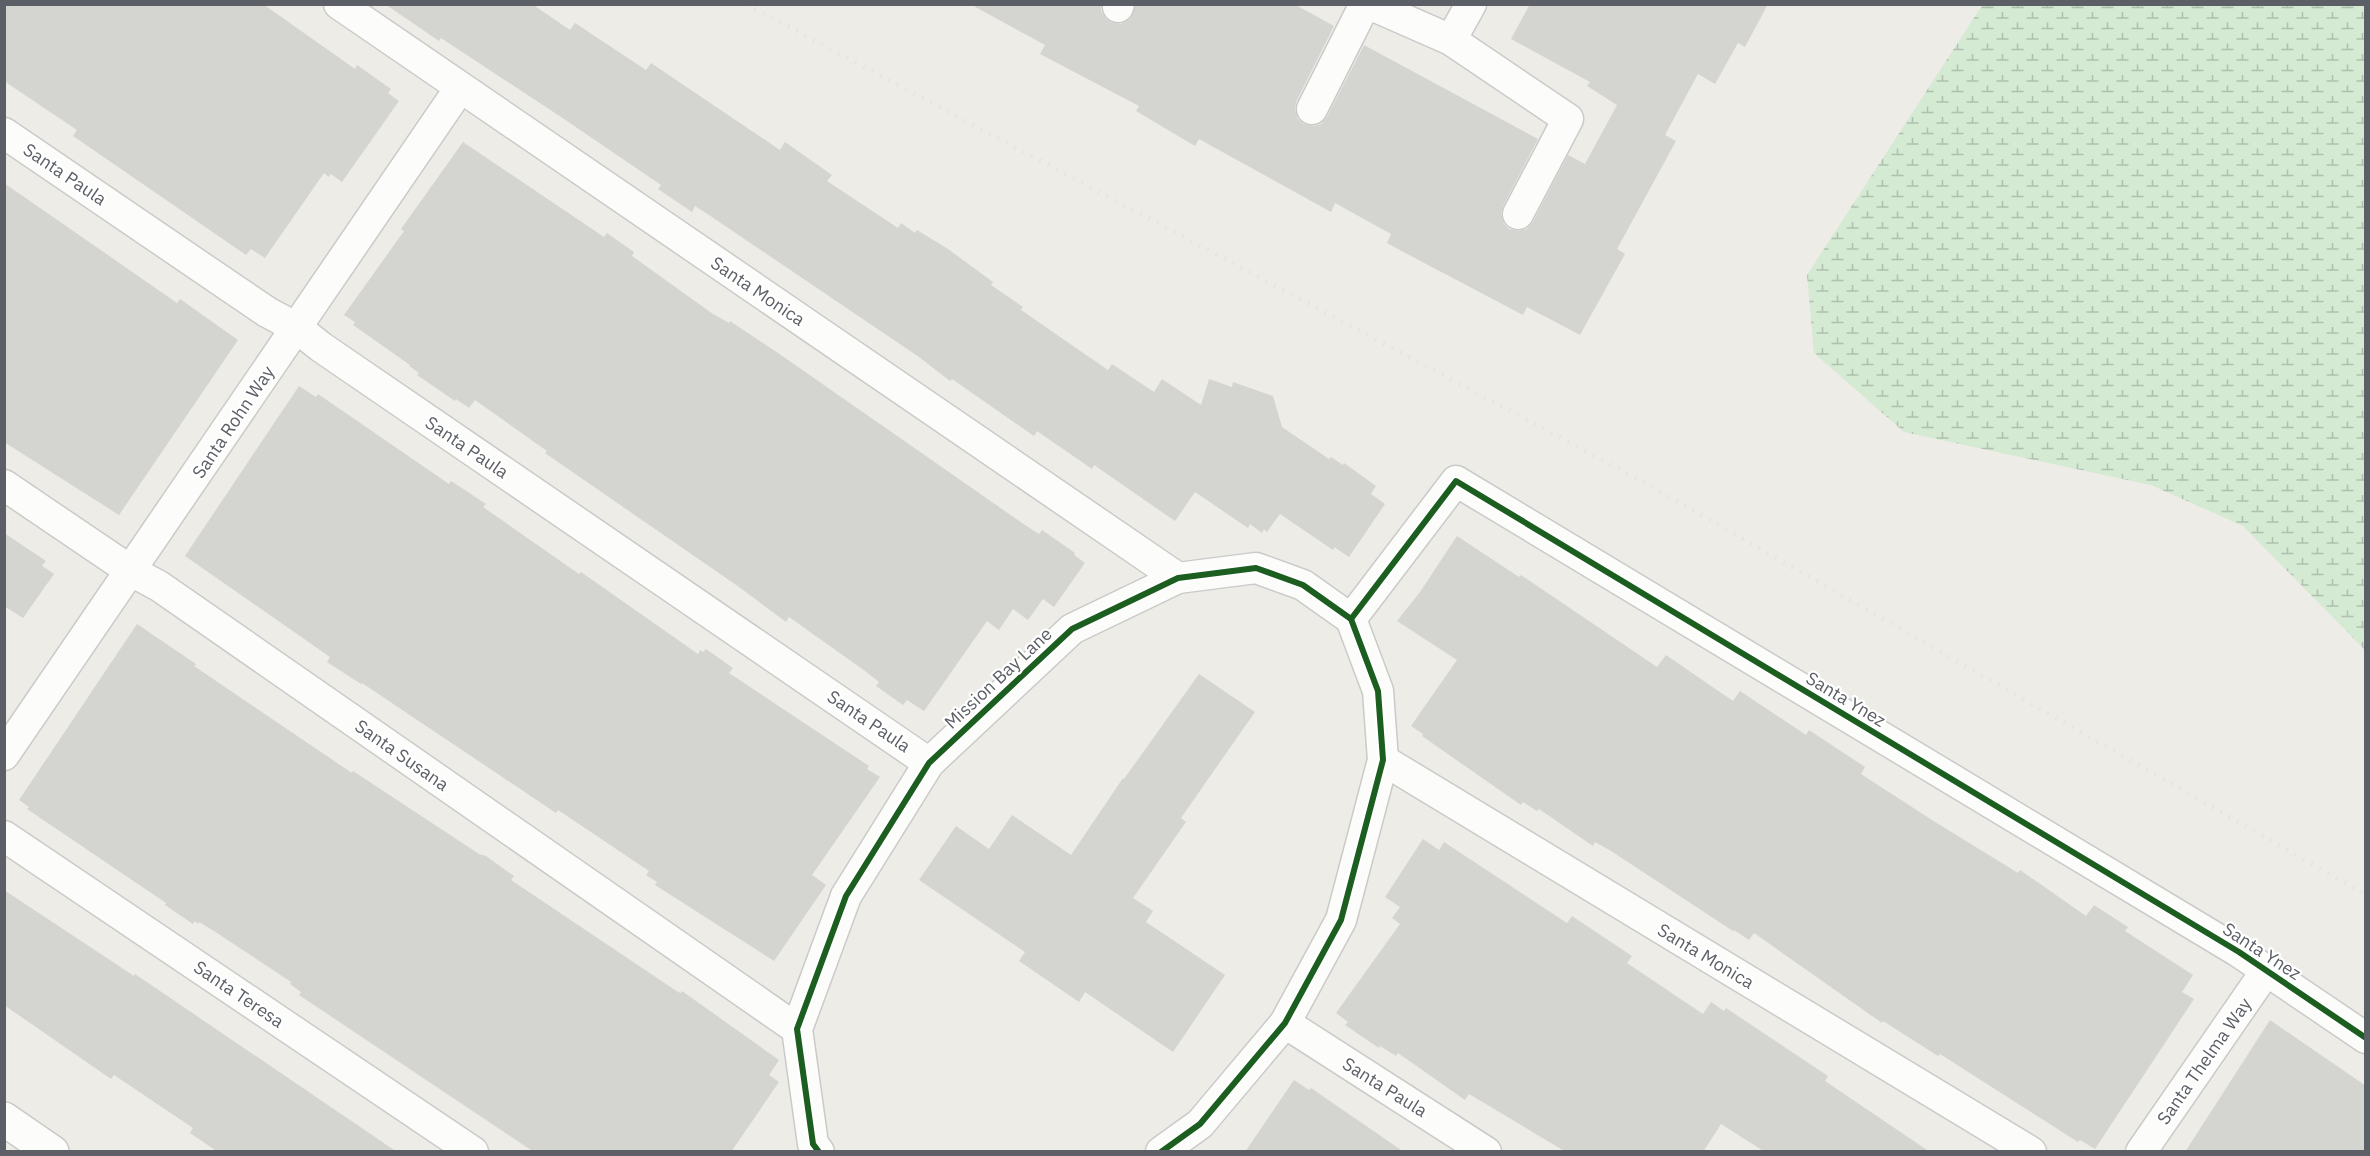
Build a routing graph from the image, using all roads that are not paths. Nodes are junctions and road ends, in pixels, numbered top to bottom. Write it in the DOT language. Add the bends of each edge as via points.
graph roads {
  1 [pos="339,4"];
  2 [pos="1367,4"];
  3 [pos="1471,4"];
  4 [pos="1451,40"];
  5 [pos="460,88"];
  6 [pos="1312,109"];
  7 [pos="4,133"];
  8 [pos="1518,214"];
  9 [pos="297,328"];
  10 [pos="4,485"];
  11 [pos="131,571"];
  12 [pos="1178,578"];
  13 [pos="1351,619"];
  14 [pos="4,755"];
  15 [pos="1383,760"];
  16 [pos="929,763"];
  17 [pos="4,836"];
  18 [pos="2266,971"];
  19 [pos="1285,1023"];
  20 [pos="797,1029"];
  21 [pos="2366,1038"];
  22 [pos="4,1119"];
  23 [pos="52,1152"];
  24 [pos="473,1152"];
  25 [pos="819,1152"];
  26 [pos="1161,1152"];
  27 [pos="1486,1152"];
  28 [pos="2031,1152"];
  29 [pos="2141,1152"];
  1 -- 5 [label="street, Santa Monica"];
  2 -- 4 [label="street"];
  2 -- 6 [label="street"];
  3 -- 4 [label="street"];
  4 -- 8 [label="street" via="1568,119"];
  5 -- 9 [label="street, Santa Rohn Way"];
  5 -- 12 [label="street, Santa Monica"];
  7 -- 9 [label="street, Santa Paula" via="267,312"];
  9 -- 11 [label="street, Santa Rohn Way"];
  9 -- 16 [label="street, Santa Paula"];
  10 -- 11 [label="street, Santa Susana"];
  11 -- 14 [label="street, Santa Rohn Way"];
  11 -- 20 [label="street, Santa Susana" via="159,586"];
  12 -- 13 [label="street, Mission Bay Lane" via="1256,568 1303,585"];
  12 -- 16 [label="street, Mission Bay Lane" via="1072,629"];
  13 -- 15 [label="street" via="1378,691"];
  13 -- 18 [label="street, Santa Ynez" via="1456,482"];
  15 -- 19 [label="street" via="1341,920"];
  15 -- 28 [label="street, Santa Monica"];
  16 -- 20 [label="street, Mission Bay Lane" via="846,896"];
  17 -- 24 [label="street, Santa Teresa"];
  18 -- 21 [label="street, Santa Ynez"];
  18 -- 29 [label="street, Santa Thelma Way"];
  19 -- 26 [label="street" via="1200,1124"];
  19 -- 27 [label="street, Santa Paula"];
  20 -- 25 [label="street, Mission Bay Lane" via="813,1144"];
  22 -- 23 [label="street"];
}
